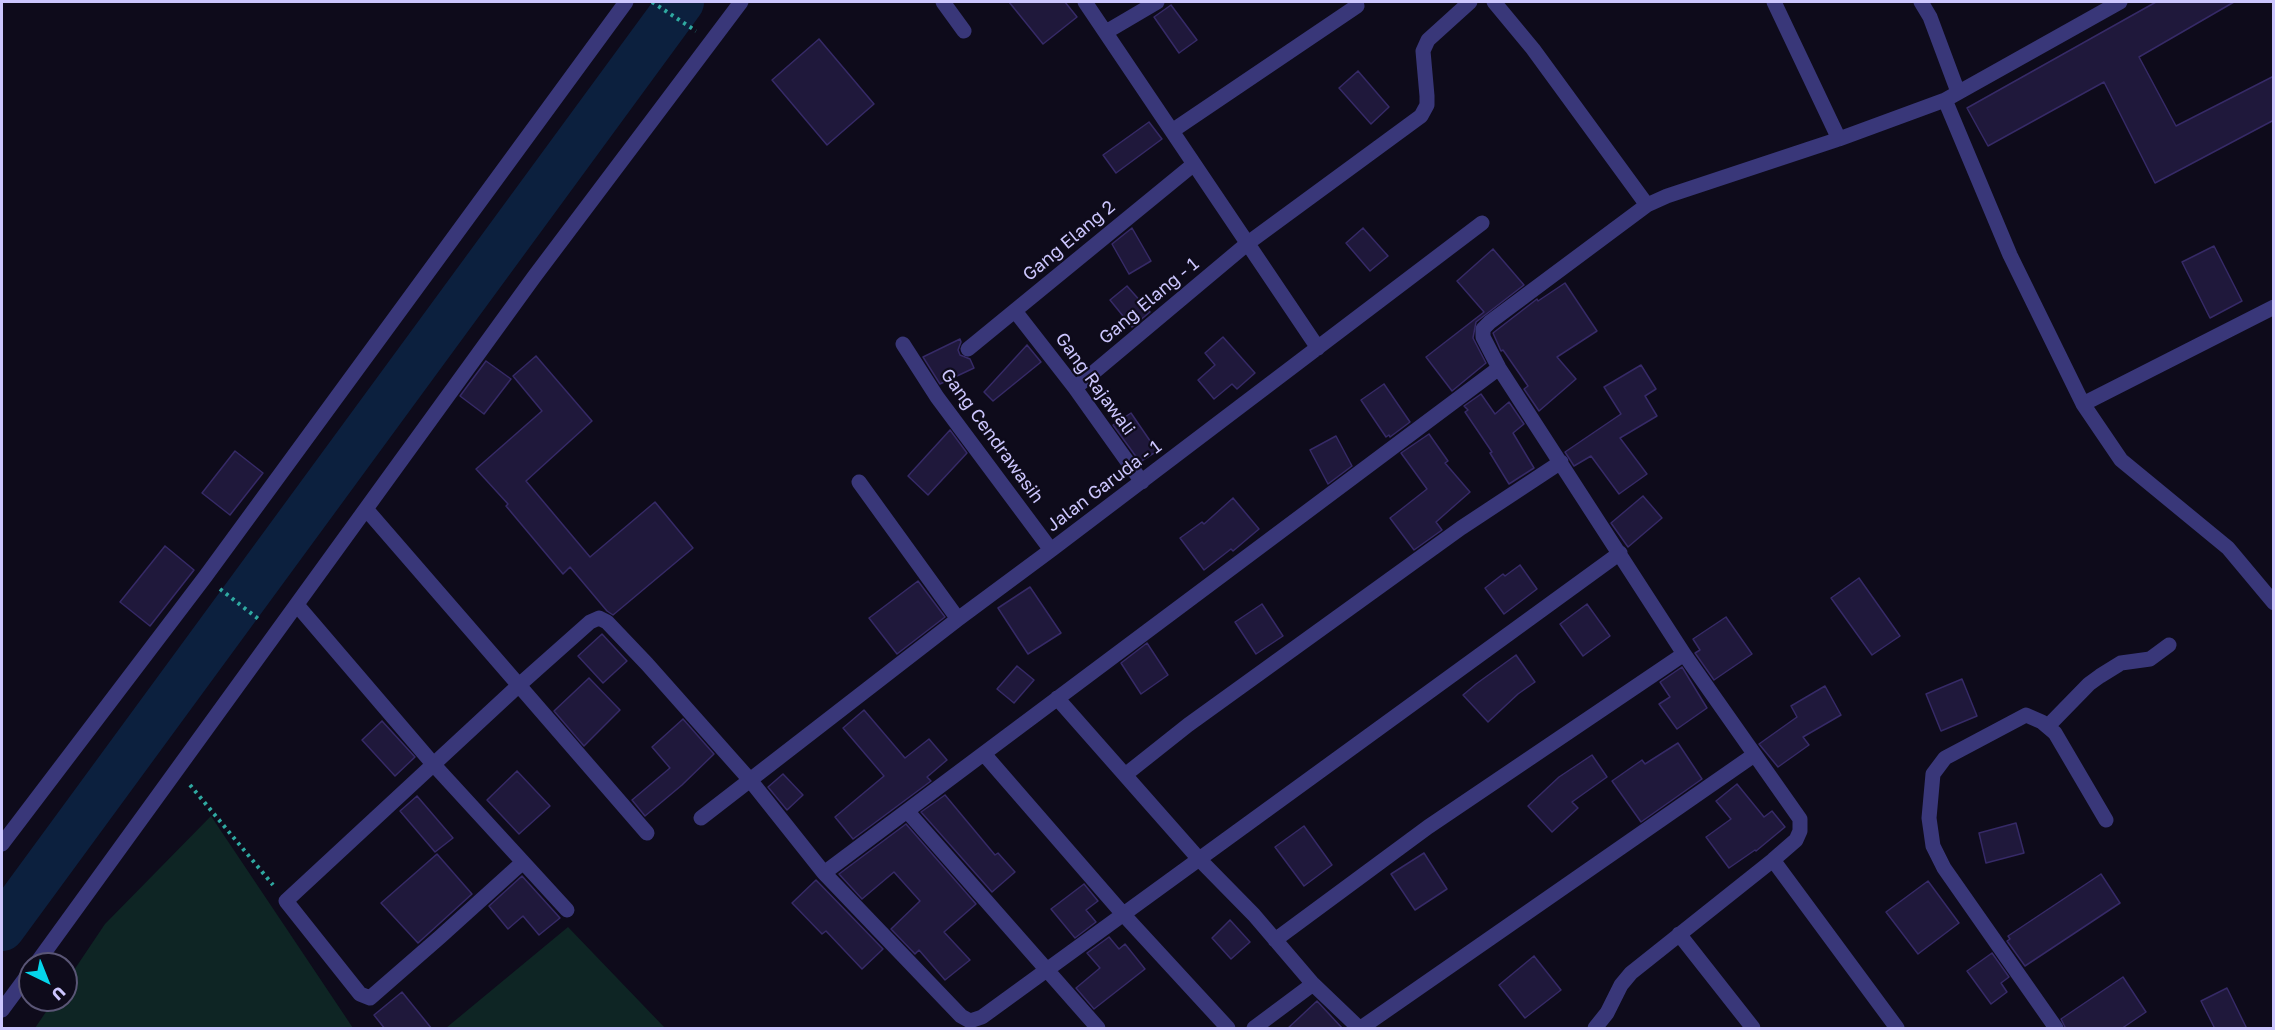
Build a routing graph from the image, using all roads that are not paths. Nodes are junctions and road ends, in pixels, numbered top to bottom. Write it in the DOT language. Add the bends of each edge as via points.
graph roads {
  1 [pos="626,2"];
  2 [pos="741,2"];
  3 [pos="943,2"];
  4 [pos="1085,2"];
  5 [pos="1157,2"];
  6 [pos="1470,2"];
  7 [pos="1494,2"];
  8 [pos="1774,2"];
  9 [pos="1921,2"];
  10 [pos="2120,2"];
  11 [pos="1357,6"];
  12 [pos="964,31"];
  13 [pos="1106,32"];
  14 [pos="1952,96"];
  15 [pos="1172,131"];
  16 [pos="1839,139"];
  17 [pos="1194,164"];
  18 [pos="1647,206"];
  19 [pos="1482,223"];
  20 [pos="1248,243"];
  21 [pos="2274,307"];
  22 [pos="1015,311"];
  23 [pos="903,344"];
  24 [pos="1318,348"];
  25 [pos="968,349"];
  26 [pos="1498,368"];
  27 [pos="1075,388"];
  28 [pos="2083,404"];
  29 [pos="1561,462"];
  30 [pos="859,482"];
  31 [pos="1142,482"];
  32 [pos="366,509"];
  33 [pos="1052,550"];
  34 [pos="1620,553"];
  35 [pos="2274,603"];
  36 [pos="297,605"];
  37 [pos="958,619"];
  38 [pos="2169,645"];
  39 [pos="1684,654"];
  40 [pos="518,686"];
  41 [pos="1057,698"];
  42 [pos="2048,726"];
  43 [pos="984,754"];
  44 [pos="1754,755"];
  45 [pos="434,765"];
  46 [pos="1125,775"];
  47 [pos="750,780"];
  48 [pos="907,811"];
  49 [pos="701,818"];
  50 [pos="2106,820"];
  51 [pos="647,833"];
  52 [pos="2,844"];
  53 [pos="1199,859"];
  54 [pos="1773,860"];
  55 [pos="523,862"];
  56 [pos="824,873"];
  57 [pos="567,910"];
  58 [pos="1123,914"];
  59 [pos="1679,934"];
  60 [pos="1275,940"];
  61 [pos="45,952"];
  62 [pos="1045,970"];
  63 [pos="1313,984"];
  64 [pos="18,988"];
  65 [pos="2,1010"];
  66 [pos="1597,1028"];
  67 [pos="1098,1029"];
  68 [pos="1228,1029"];
  69 [pos="1254,1029"];
  70 [pos="1360,1029"];
  71 [pos="1753,1029"];
  72 [pos="1898,1029"];
  73 [pos="2056,1029"];
  1 -- 52 [label="street" via="205,577"];
  2 -- 32 [label="street"];
  3 -- 12 [label="street"];
  4 -- 13 [label="street"];
  5 -- 13 [label="street"];
  6 -- 20 [label="street, Gang Elang - 1" via="1428,40 1423,51 1427,105 1421,116"];
  7 -- 18 [label="street"];
  8 -- 16 [label="street"];
  9 -- 14 [label="street" via="1930,17"];
  10 -- 14 [label="street"];
  11 -- 15 [label="street"];
  13 -- 15 [label="street"];
  14 -- 16 [label="street"];
  14 -- 28 [label="street" via="2010,255"];
  15 -- 17 [label="street"];
  16 -- 18 [label="street"];
  17 -- 20 [label="street"];
  17 -- 22 [label="street, Gang Elang 2"];
  18 -- 26 [label="street" via="1483,329"];
  19 -- 24 [label="street, Jalan Garuda - 1"];
  20 -- 24 [label="street"];
  20 -- 27 [label="street, Gang Elang - 1"];
  21 -- 28 [label="street"];
  22 -- 25 [label="street, Gang Elang 2"];
  22 -- 27 [label="street, Gang Rajawali"];
  23 -- 33 [label="street, Gang Cendrawasih"];
  24 -- 31 [label="street, Jalan Garuda - 1"];
  26 -- 29 [label="street"];
  26 -- 41 [label="street"];
  27 -- 31 [label="street, Gang Rajawali"];
  28 -- 35 [label="street" via="2121,460 2228,548"];
  29 -- 34 [label="street"];
  29 -- 46 [label="street" via="1461,528"];
  30 -- 37 [label="street"];
  31 -- 33 [label="street, Jalan Garuda - 1"];
  32 -- 36 [label="street"];
  32 -- 40 [label="street"];
  33 -- 37 [label="street, Jalan Garuda - 1"];
  34 -- 39 [label="street"];
  34 -- 53 [label="street"];
  36 -- 45 [label="street"];
  36 -- 61 [label="street"];
  37 -- 47 [label="street, Jalan Garuda - 1"];
  38 -- 42 [label="street" via="2150,660 2121,663 2100,676"];
  39 -- 44 [label="street"];
  39 -- 60 [label="street" via="1428,827"];
  40 -- 45 [label="street"];
  40 -- 47 [label="street" via="599,618 647,664"];
  40 -- 51 [label="street"];
  41 -- 43 [label="street"];
  41 -- 46 [label="street"];
  42 -- 50 [label="street"];
  42 -- 73 [label="street" via="2025,715 1945,758 1933,774 1929,818 1933,846 1944,868"];
  43 -- 48 [label="street"];
  43 -- 58 [label="street"];
  44 -- 54 [label="street" via="1800,819 1796,840"];
  44 -- 70 [label="street"];
  45 -- 55 [label="street"];
  45 -- 55 [label="street" via="286,901 360,994 370,998"];
  46 -- 53 [label="street"];
  47 -- 49 [label="street, Jalan Garuda - 1"];
  47 -- 56 [label="street"];
  48 -- 56 [label="street"];
  48 -- 62 [label="street"];
  53 -- 58 [label="street"];
  53 -- 60 [label="street"];
  54 -- 59 [label="street"];
  54 -- 72 [label="street"];
  55 -- 57 [label="street"];
  56 -- 62 [label="street" via="970,1021 982,1017"];
  58 -- 62 [label="street"];
  58 -- 68 [label="street"];
  59 -- 66 [label="street" via="1630,974"];
  59 -- 71 [label="street"];
  60 -- 63 [label="street"];
  62 -- 67 [label="street"];
  63 -- 69 [label="street"];
  63 -- 70 [label="street"];
  64 -- 65 [label="street"];
}
